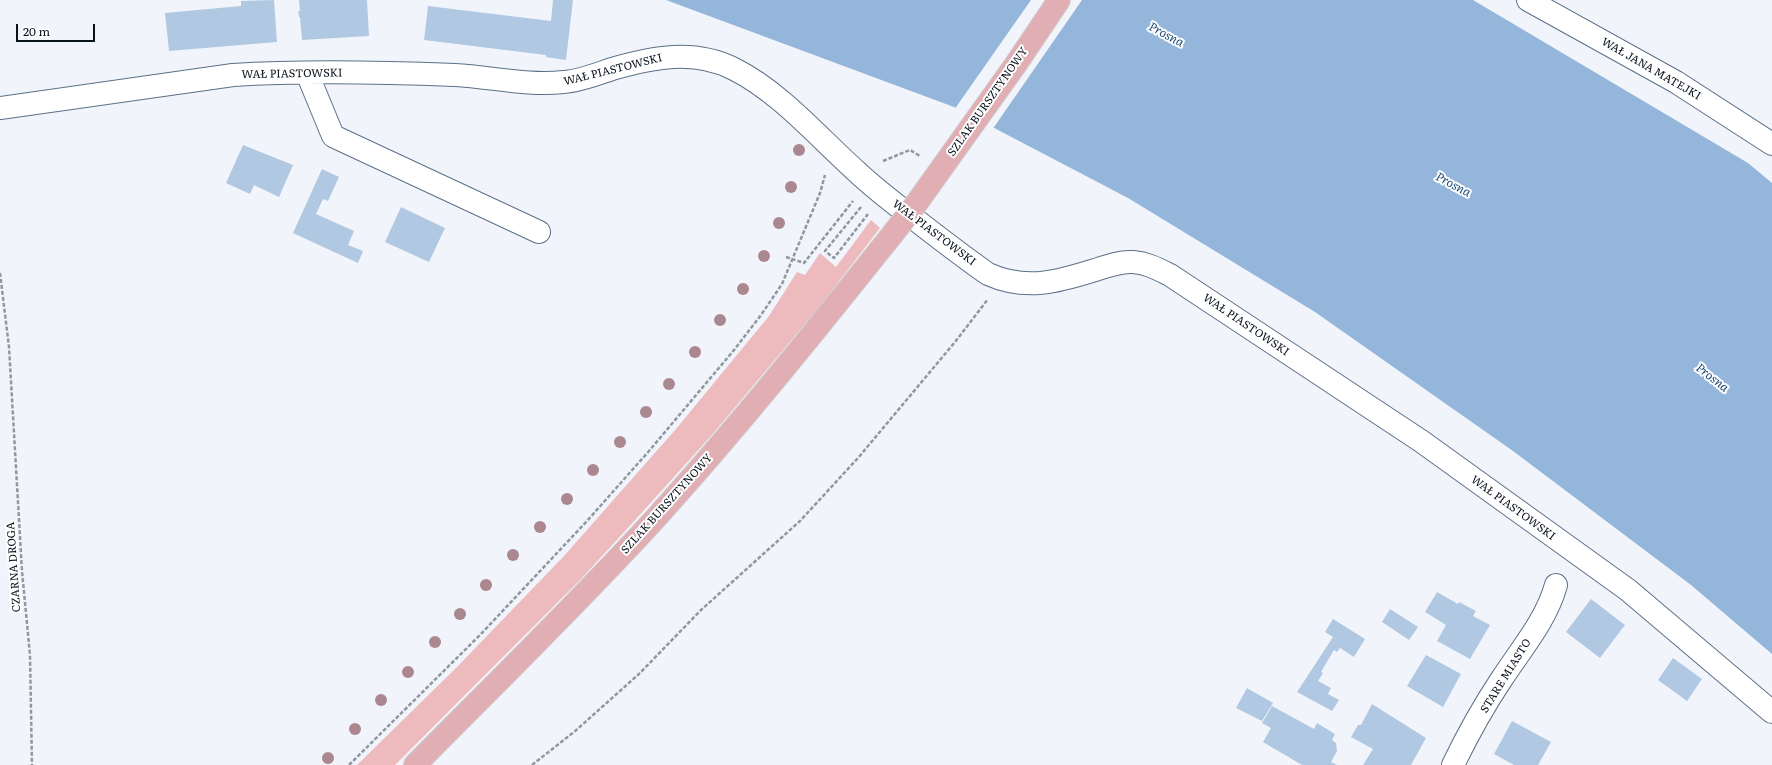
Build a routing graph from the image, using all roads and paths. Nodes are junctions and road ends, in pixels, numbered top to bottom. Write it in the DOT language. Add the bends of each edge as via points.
graph roads {
  1 [pos="1059,0"];
  2 [pos="1528,0"];
  3 [pos="307,73"];
  4 [pos="0,108"];
  5 [pos="1772,144"];
  6 [pos="832,149"];
  7 [pos="923,159"];
  8 [pos="879,163"];
  9 [pos="874,216"];
  10 [pos="539,232"];
  11 [pos="786,257"];
  12 [pos="793,260"];
  13 [pos="0,273"];
  14 [pos="1002,280"];
  15 [pos="1556,585"];
  16 [pos="1772,712"];
  17 [pos="32,765"];
  18 [pos="349,765"];
  19 [pos="415,765"];
  20 [pos="532,765"];
  21 [pos="1453,765"];
  1 -- 19 [label="main road, SZLAK BURSZTYNOWY, bridge" via="916,204 734,429 654,520 562,617"];
  2 -- 5 [label="street, WAŁ JANA MATEJKI" via="1676,82"];
  3 -- 4 [label="street, WAŁ PIASTOWSKI" via="233,75"];
  3 -- 6 [label="street, WAŁ PIASTOWSKI" via="429,74 546,84 567,82 662,57 687,56 712,60 734,68 755,81"];
  3 -- 10 [label="street" via="333,136"];
  6 -- 12 [label="path" via="820,193"];
  6 -- 14 [label="street, WAŁ PIASTOWSKI" via="886,197 974,264"];
  7 -- 8 [label="path" via="910,150"];
  9 -- 12 [label="path" via="870,212 834,258 826,252 862,206 854,200 804,263"];
  11 -- 12 [label="path"];
  12 -- 18 [label="path" via="782,284 761,315 587,521 481,634"];
  13 -- 17 [label="path, CZARNA DROGA" via="9,347 22,571 30,655"];
  14 -- 16 [label="street, WAŁ PIASTOWSKI" via="1025,284 1048,283 1115,264 1132,262 1152,265 1170,275 1421,441 1628,590"];
  14 -- 20 [label="path" via="898,411 800,520 701,610 634,680"];
  15 -- 21 [label="street, STARE MIASTO" via="1551,603 1541,621 1500,680"];
}
